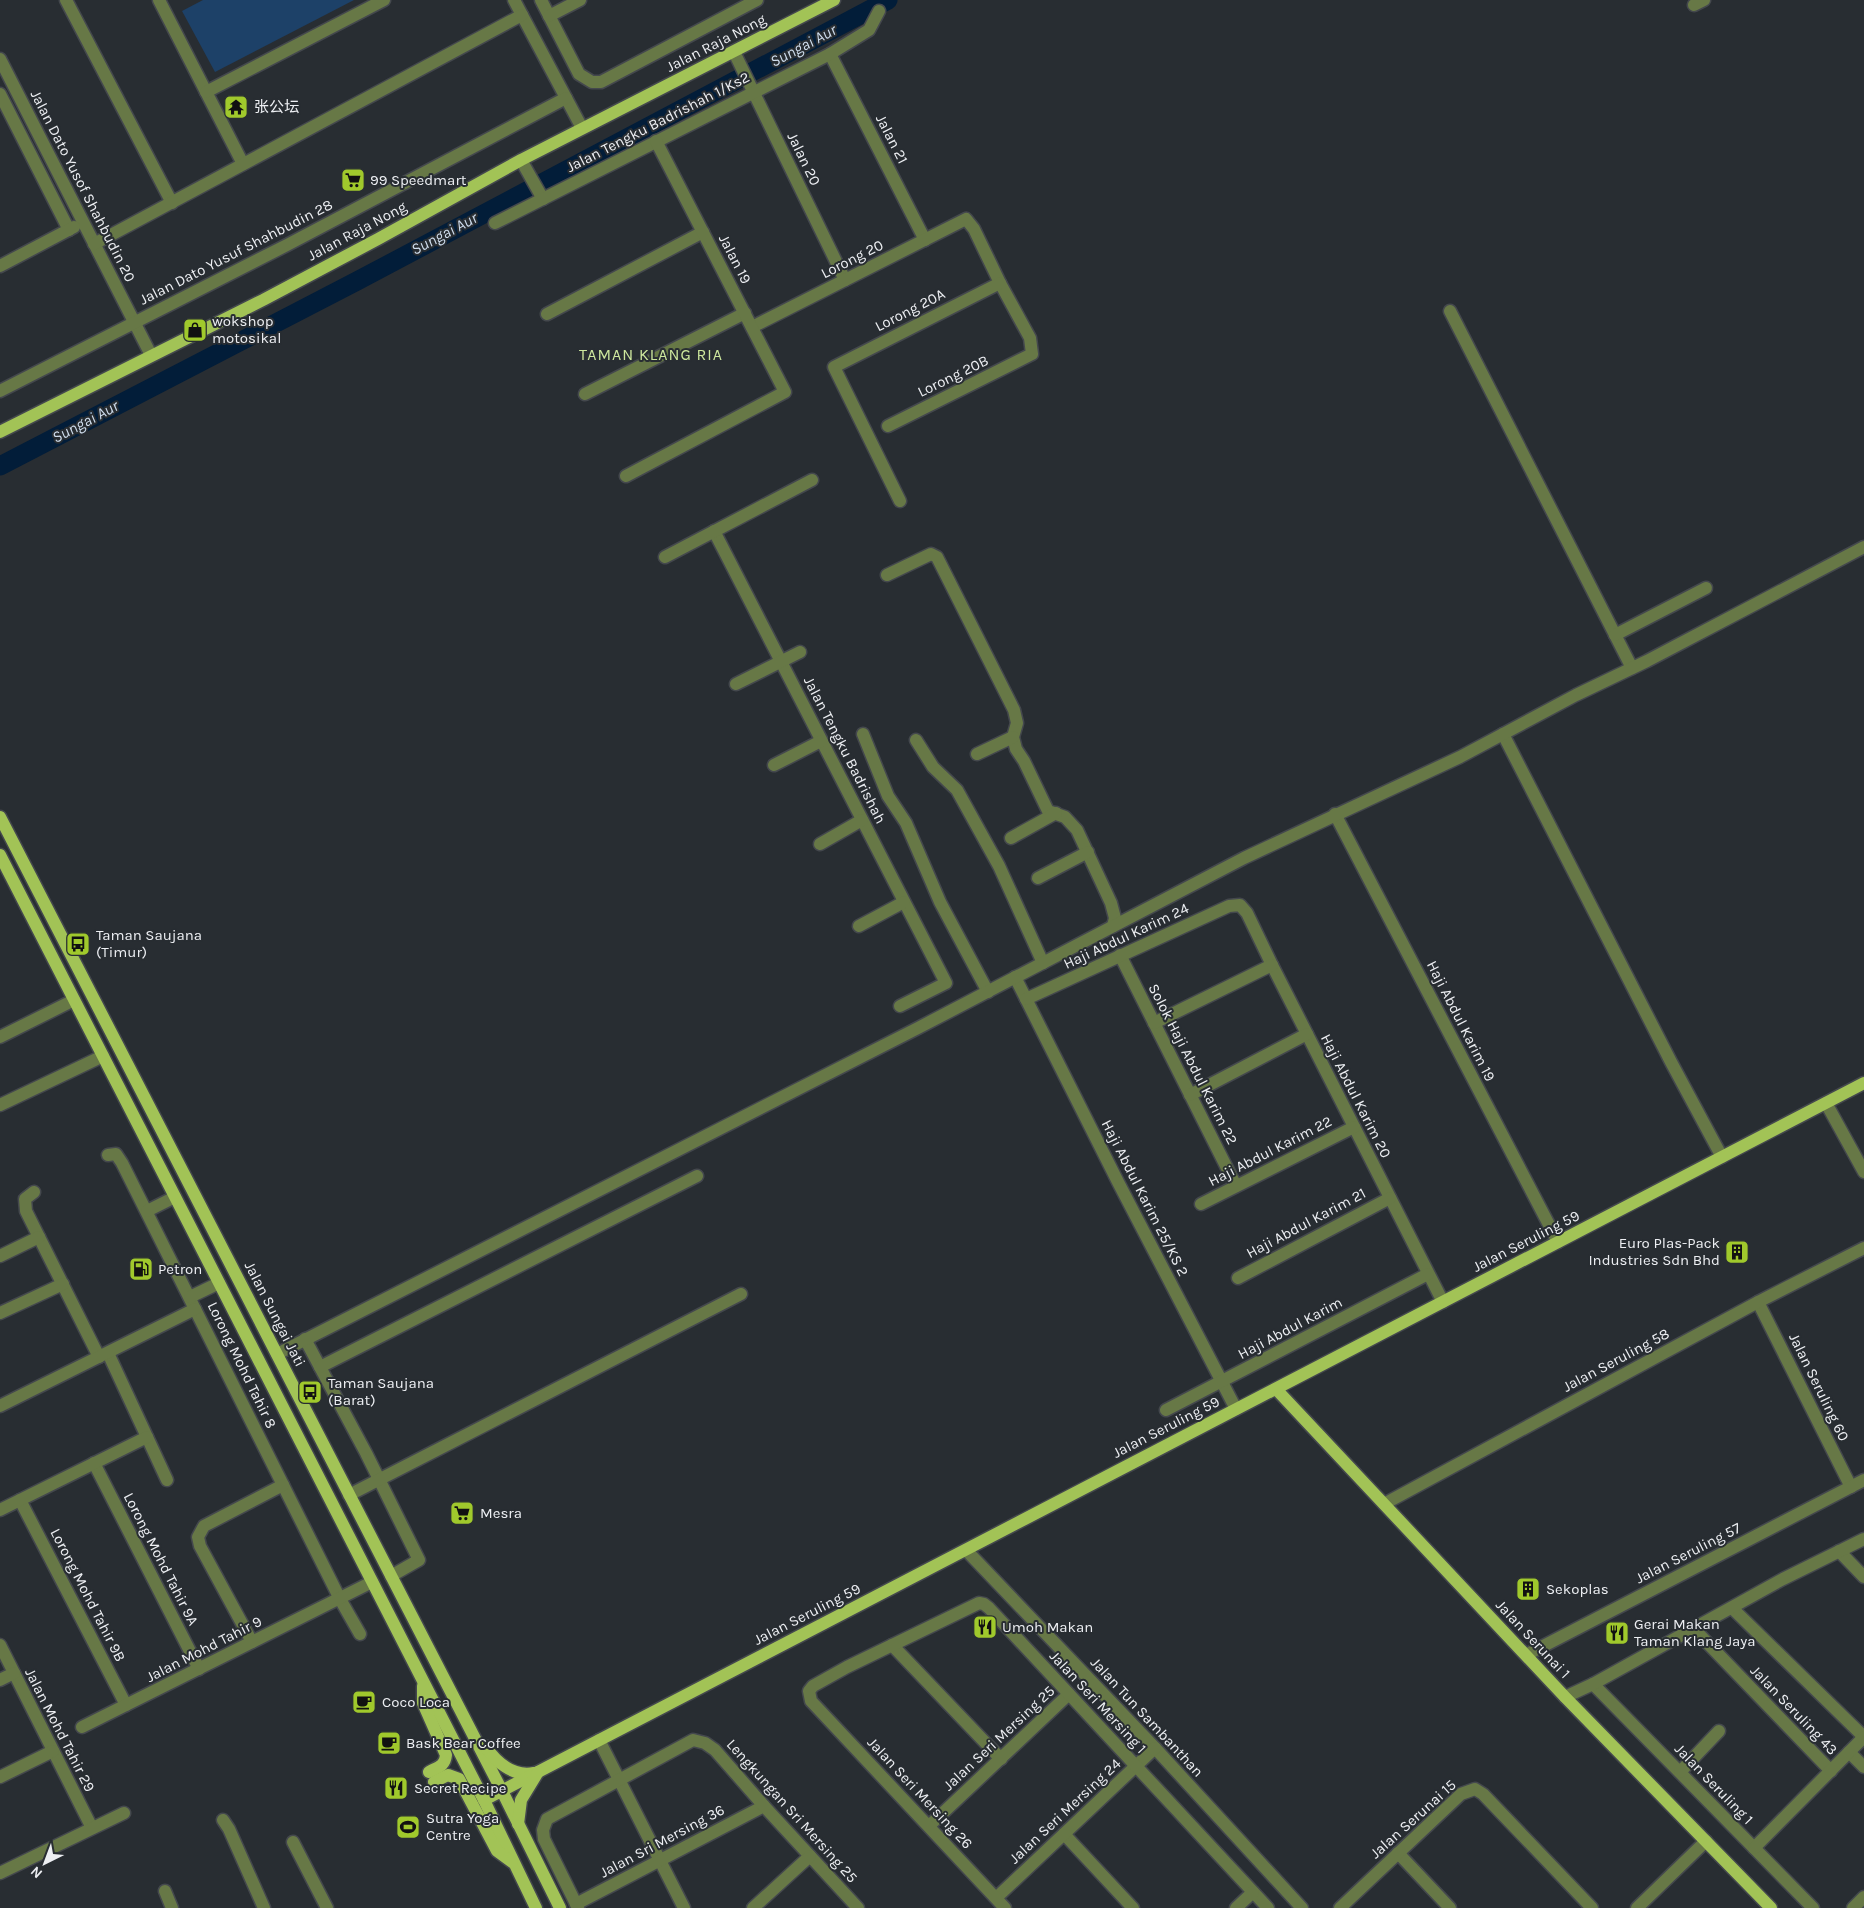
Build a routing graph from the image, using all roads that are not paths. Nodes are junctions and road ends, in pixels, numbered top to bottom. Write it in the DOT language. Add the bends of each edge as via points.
graph roads {
  1 [pos="66,0"];
  2 [pos="384,0"];
  3 [pos="514,0"];
  4 [pos="541,0"];
  5 [pos="580,0"];
  6 [pos="757,0"];
  7 [pos="834,0"];
  8 [pos="164,2"];
  9 [pos="879,11"];
  10 [pos="522,15"];
  11 [pos="549,16"];
  12 [pos="734,52"];
  13 [pos="830,54"];
  14 [pos="0,59"];
  15 [pos="206,92"];
  16 [pos="753,92"];
  17 [pos="0,94"];
  18 [pos="566,98"];
  19 [pos="582,128"];
  20 [pos="656,141"];
  21 [pos="521,160"];
  22 [pos="244,164"];
  23 [pos="538,191"];
  24 [pos="172,203"];
  25 [pos="83,222"];
  26 [pos="495,223"];
  27 [pos="69,230"];
  28 [pos="702,232"];
  29 [pos="925,240"];
  30 [pos="94,244"];
  31 [pos="0,266"];
  32 [pos="845,280"];
  33 [pos="1000,283"];
  34 [pos="1450,310"];
  35 [pos="745,313"];
  36 [pos="547,314"];
  37 [pos="134,322"];
  38 [pos="752,327"];
  39 [pos="151,355"];
  40 [pos="0,391"];
  41 [pos="585,394"];
  42 [pos="888,426"];
  43 [pos="0,432"];
  44 [pos="626,476"];
  45 [pos="812,480"];
  46 [pos="900,501"];
  47 [pos="714,532"];
  48 [pos="1864,547"];
  49 [pos="665,557"];
  50 [pos="887,575"];
  51 [pos="1706,588"];
  52 [pos="1615,634"];
  53 [pos="800,652"];
  54 [pos="781,661"];
  55 [pos="1632,668"];
  56 [pos="736,684"];
  57 [pos="862,734"];
  58 [pos="1503,734"];
  59 [pos="1013,737"];
  60 [pos="916,740"];
  61 [pos="821,741"];
  62 [pos="976,754"];
  63 [pos="774,765"];
  64 [pos="1056,813"];
  65 [pos="1335,814"];
  66 [pos="0,816"];
  67 [pos="862,820"];
  68 [pos="1011,838"];
  69 [pos="820,844"];
  70 [pos="1088,852"];
  71 [pos="0,856"];
  72 [pos="1038,878"];
  73 [pos="904,902"];
  74 [pos="1240,906"];
  75 [pos="859,926"];
  76 [pos="1113,926"];
  77 [pos="1120,956"];
  78 [pos="1043,963"];
  79 [pos="1272,964"];
  80 [pos="1015,977"];
  81 [pos="988,992"];
  82 [pos="1026,999"];
  83 [pos="74,1000"];
  84 [pos="900,1006"];
  85 [pos="1154,1023"];
  86 [pos="1307,1034"];
  87 [pos="0,1036"];
  88 [pos="103,1056"];
  89 [pos="1864,1083"];
  90 [pos="1190,1095"];
  91 [pos="1826,1103"];
  92 [pos="0,1105"];
  93 [pos="1354,1127"];
  94 [pos="108,1155"];
  95 [pos="1722,1157"];
  96 [pos="1864,1172"];
  97 [pos="697,1176"];
  98 [pos="1236,1186"];
  99 [pos="34,1192"];
  100 [pos="175,1197"];
  101 [pos="1390,1198"];
  102 [pos="1201,1204"];
  103 [pos="147,1211"];
  104 [pos="39,1237"];
  105 [pos="1558,1242"];
  106 [pos="1864,1248"];
  107 [pos="0,1256"];
  108 [pos="1428,1274"];
  109 [pos="1238,1278"];
  110 [pos="219,1283"];
  111 [pos="63,1284"];
  112 [pos="741,1294"];
  113 [pos="1443,1302"];
  114 [pos="1758,1302"];
  115 [pos="193,1303"];
  116 [pos="0,1313"];
  117 [pos="305,1340"];
  118 [pos="276,1354"];
  119 [pos="103,1355"];
  120 [pos="320,1367"];
  121 [pos="1221,1382"];
  122 [pos="1276,1389"];
  123 [pos="0,1406"];
  124 [pos="1166,1410"];
  125 [pos="1236,1410"];
  126 [pos="147,1437"];
  127 [pos="94,1464"];
  128 [pos="167,1480"];
  129 [pos="379,1480"];
  130 [pos="1864,1480"];
  131 [pos="283,1485"];
  132 [pos="1850,1487"];
  133 [pos="349,1495"];
  134 [pos="20,1500"];
  135 [pos="1384,1504"];
  136 [pos="0,1510"];
  137 [pos="1864,1539"];
  138 [pos="966,1550"];
  139 [pos="1838,1551"];
  140 [pos="391,1576"];
  141 [pos="1864,1577"];
  142 [pos="372,1582"];
  143 [pos="340,1599"];
  144 [pos="1732,1608"];
  145 [pos="1693,1628"];
  146 [pos="360,1634"];
  147 [pos="252,1642"];
  148 [pos="0,1645"];
  149 [pos="892,1645"];
  150 [pos="1526,1656"];
  151 [pos="200,1669"];
  152 [pos="14,1673"];
  153 [pos="0,1680"];
  154 [pos="424,1683"];
  155 [pos="1593,1684"];
  156 [pos="1069,1694"];
  157 [pos="1565,1697"];
  158 [pos="811,1701"];
  159 [pos="126,1705"];
  160 [pos="465,1720"];
  161 [pos="82,1727"];
  162 [pos="1718,1731"];
  163 [pos="1864,1737"];
  164 [pos="600,1740"];
  165 [pos="53,1751"];
  166 [pos="1849,1752"];
  167 [pos="1145,1758"];
  168 [pos="1001,1759"];
  169 [pos="1864,1767"];
  170 [pos="1831,1771"];
  171 [pos="538,1772"];
  172 [pos="1680,1772"];
  173 [pos="0,1777"];
  174 [pos="620,1779"];
  175 [pos="502,1791"];
  176 [pos="484,1800"];
  177 [pos="764,1806"];
  178 [pos="124,1812"];
  179 [pos="223,1820"];
  180 [pos="518,1824"];
  181 [pos="929,1826"];
  182 [pos="92,1828"];
  183 [pos="1064,1834"];
  184 [pos="1706,1841"];
  185 [pos="293,1842"];
  186 [pos="1754,1848"];
  187 [pos="1398,1853"];
  188 [pos="810,1856"];
  189 [pos="660,1860"];
  190 [pos="514,1864"];
  191 [pos="0,1873"];
  192 [pos="165,1891"];
  193 [pos="1253,1892"];
  194 [pos="1864,1897"];
  195 [pos="996,1898"];
  196 [pos="577,1906"];
  197 [pos="172,1908"];
  198 [pos="264,1908"];
  199 [pos="327,1908"];
  200 [pos="536,1908"];
  201 [pos="560,1908"];
  202 [pos="684,1908"];
  203 [pos="753,1908"];
  204 [pos="858,1908"];
  205 [pos="1005,1908"];
  206 [pos="1133,1908"];
  207 [pos="1236,1908"];
  208 [pos="1268,1908"];
  209 [pos="1302,1908"];
  210 [pos="1340,1908"];
  211 [pos="1450,1908"];
  212 [pos="1592,1908"];
  213 [pos="1637,1908"];
  214 [pos="1771,1908"];
  215 [pos="1812,1908"];
  216 [pos="1853,1908"];
  1 -- 24 [label="street"];
  2 -- 15 [label="street"];
  3 -- 10 [label="street"];
  4 -- 11 [label="street"];
  5 -- 11 [label="street"];
  6 -- 11 [label="street" via="602,82 592,82 579,74"];
  7 -- 12 [label="main road, Jalan Raja Nong"];
  8 -- 15 [label="street"];
  9 -- 13 [label="street, Jalan Tengku Badrishah 1/Ks2" via="869,30"];
  10 -- 18 [label="street"];
  10 -- 22 [label="street"];
  12 -- 16 [label="street, Jalan 20"];
  12 -- 19 [label="main road, Jalan Raja Nong"];
  13 -- 16 [label="street, Jalan Tengku Badrishah 1/Ks2"];
  13 -- 29 [label="street, Jalan 21"];
  14 -- 25 [label="street, Jalan Dato Yusof Shahbudin 20"];
  15 -- 22 [label="street"];
  16 -- 20 [label="street, Jalan Tengku Badrishah 1/Ks2"];
  16 -- 32 [label="street, Jalan 20"];
  17 -- 27 [label="street"];
  18 -- 19 [label="street"];
  18 -- 37 [label="street, Jalan Dato Yusuf Shahbudin 28"];
  19 -- 21 [label="main road, Jalan Raja Nong"];
  20 -- 23 [label="street, Jalan Tengku Badrishah 1/Ks2"];
  20 -- 28 [label="street, Jalan 19"];
  21 -- 23 [label="street"];
  21 -- 39 [label="main road, Jalan Raja Nong" via="263,300"];
  22 -- 24 [label="street"];
  23 -- 26 [label="street, Jalan Tengku Badrishah 1/Ks2"];
  24 -- 30 [label="street"];
  25 -- 27 [label="street"];
  25 -- 30 [label="street, Jalan Dato Yusof Shahbudin 20"];
  27 -- 31 [label="street"];
  28 -- 35 [label="street, Jalan 19"];
  28 -- 36 [label="street"];
  29 -- 32 [label="street, Lorong 20"];
  29 -- 33 [label="street, Lorong 20" via="966,219"];
  30 -- 37 [label="street, Jalan Dato Yusof Shahbudin 20"];
  32 -- 38 [label="street, Lorong 20"];
  33 -- 42 [label="street, Lorong 20B" via="1030,338 1032,354"];
  33 -- 46 [label="street, Lorong 20A" via="834,367"];
  34 -- 52 [label="street"];
  35 -- 38 [label="street, Jalan 19"];
  35 -- 41 [label="street"];
  37 -- 39 [label="street, Jalan Dato Yusof Shahbudin 20"];
  37 -- 40 [label="street, Jalan Dato Yusuf Shahbudin 28"];
  38 -- 44 [label="street, Jalan 19" via="785,392"];
  39 -- 43 [label="main road, Jalan Raja Nong"];
  45 -- 47 [label="street"];
  47 -- 49 [label="street"];
  47 -- 54 [label="street, Jalan Tengku Badrishah"];
  48 -- 55 [label="street"];
  50 -- 59 [label="street" via="931,554 937,557 1014,710 1017,723"];
  51 -- 52 [label="street"];
  52 -- 55 [label="street"];
  53 -- 54 [label="street"];
  54 -- 56 [label="street"];
  54 -- 61 [label="street, Jalan Tengku Badrishah"];
  55 -- 58 [label="street"];
  57 -- 81 [label="street" via="888,796 906,823 940,902"];
  58 -- 65 [label="street"];
  58 -- 95 [label="street"];
  59 -- 62 [label="street"];
  59 -- 64 [label="street" via="1048,811"];
  60 -- 78 [label="street" via="933,767 957,790 999,866"];
  61 -- 63 [label="street"];
  61 -- 67 [label="street, Jalan Tengku Badrishah"];
  64 -- 68 [label="street"];
  64 -- 70 [label="street" via="1078,830"];
  65 -- 76 [label="street"];
  65 -- 105 [label="street, Haji Abdul Karim 19"];
  66 -- 118 [label="main road, Jalan Sungai Jati"];
  67 -- 69 [label="street"];
  67 -- 73 [label="street, Jalan Tengku Badrishah"];
  70 -- 72 [label="street"];
  70 -- 76 [label="street" via="1111,903 1115,918"];
  71 -- 83 [label="main road"];
  73 -- 75 [label="street"];
  73 -- 84 [label="street, Jalan Tengku Badrishah" via="946,983"];
  74 -- 77 [label="street, Haji Abdul Karim 24" via="1229,906"];
  74 -- 79 [label="street, Haji Abdul Karim 20" via="1247,913"];
  76 -- 78 [label="street"];
  77 -- 82 [label="street, Haji Abdul Karim 24"];
  77 -- 85 [label="street, Solok Haji Abdul Karim 22"];
  78 -- 80 [label="street"];
  79 -- 85 [label="street"];
  79 -- 86 [label="street, Haji Abdul Karim 20"];
  80 -- 81 [label="street"];
  80 -- 82 [label="street, Haji Abdul Karim 25/KS 2"];
  81 -- 117 [label="street"];
  82 -- 121 [label="street, Haji Abdul Karim 25/KS 2"];
  83 -- 87 [label="street"];
  83 -- 88 [label="main road"];
  85 -- 90 [label="street, Solok Haji Abdul Karim 22"];
  86 -- 90 [label="street"];
  86 -- 93 [label="street, Haji Abdul Karim 20"];
  88 -- 92 [label="street"];
  88 -- 100 [label="main road"];
  89 -- 91 [label="main road, Jalan Seruling 59"];
  90 -- 98 [label="street, Solok Haji Abdul Karim 22"];
  91 -- 95 [label="main road, Jalan Seruling 59"];
  91 -- 96 [label="street"];
  93 -- 98 [label="street, Haji Abdul Karim 22"];
  93 -- 101 [label="street, Haji Abdul Karim 20"];
  94 -- 103 [label="street, Lorong Mohd Tahir 8" via="119,1157"];
  95 -- 105 [label="main road, Jalan Seruling 59"];
  97 -- 120 [label="street"];
  98 -- 102 [label="street, Haji Abdul Karim 22"];
  99 -- 104 [label="street" via="25,1199 26,1211"];
  100 -- 103 [label="street"];
  100 -- 110 [label="main road"];
  101 -- 108 [label="street, Haji Abdul Karim 20"];
  101 -- 109 [label="street, Haji Abdul Karim 21"];
  103 -- 115 [label="street, Lorong Mohd Tahir 8"];
  104 -- 107 [label="street"];
  104 -- 111 [label="street"];
  105 -- 113 [label="main road, Jalan Seruling 59"];
  106 -- 114 [label="street, Jalan Seruling 58"];
  108 -- 113 [label="street, Haji Abdul Karim 20"];
  108 -- 121 [label="street, Haji Abdul Karim"];
  110 -- 115 [label="street"];
  110 -- 142 [label="main road"];
  111 -- 116 [label="street"];
  111 -- 119 [label="street"];
  112 -- 129 [label="street"];
  113 -- 122 [label="main road, Jalan Seruling 59"];
  114 -- 132 [label="street, Jalan Seruling 60"];
  114 -- 135 [label="street, Jalan Seruling 58"];
  115 -- 119 [label="street"];
  115 -- 131 [label="street, Lorong Mohd Tahir 8"];
  117 -- 118 [label="street"];
  117 -- 120 [label="street"];
  118 -- 133 [label="main road, Jalan Sungai Jati"];
  119 -- 123 [label="street"];
  119 -- 126 [label="street"];
  120 -- 129 [label="street"];
  121 -- 124 [label="street, Haji Abdul Karim"];
  121 -- 125 [label="street, Haji Abdul Karim 25/KS 2"];
  122 -- 125 [label="main road, Jalan Seruling 59"];
  122 -- 135 [label="main road, Jalan Serunai 1"];
  125 -- 138 [label="main road, Jalan Seruling 59"];
  126 -- 127 [label="street"];
  126 -- 128 [label="street"];
  127 -- 134 [label="street"];
  127 -- 151 [label="street, Lorong Mohd Tahir 9A"];
  129 -- 133 [label="street"];
  129 -- 140 [label="street" via="419,1560"];
  130 -- 132 [label="street, Jalan Seruling 57"];
  131 -- 143 [label="street, Lorong Mohd Tahir 8"];
  131 -- 147 [label="street" via="204,1526 198,1537"];
  132 -- 150 [label="street, Jalan Seruling 57"];
  133 -- 140 [label="main road, Jalan Sungai Jati"];
  134 -- 136 [label="street"];
  134 -- 159 [label="street, Lorong Mohd Tahir 9B"];
  135 -- 150 [label="main road, Jalan Serunai 1"];
  137 -- 139 [label="street"];
  138 -- 164 [label="main road, Jalan Seruling 59"];
  138 -- 167 [label="street, Jalan Tun Sambanthan"];
  139 -- 141 [label="street"];
  139 -- 144 [label="street"];
  140 -- 160 [label="main road, Jalan Sungai Jati"];
  142 -- 143 [label="street, Jalan Mohd Tahir 9"];
  142 -- 154 [label="main road"];
  143 -- 146 [label="street, Lorong Mohd Tahir 8"];
  143 -- 147 [label="street, Jalan Mohd Tahir 9"];
  144 -- 145 [label="street"];
  144 -- 163 [label="street, Jalan Seruling 43"];
  145 -- 155 [label="street"];
  145 -- 170 [label="street, Jalan Seruling 43"];
  147 -- 151 [label="street, Jalan Mohd Tahir 9"];
  148 -- 152 [label="street, Jalan Mohd Tahir 29"];
  149 -- 156 [label="street, Jalan Seri Mersing 1" via="964,1608 984,1604"];
  149 -- 158 [label="street, Jalan Seri Mersing 1" via="813,1686 809,1691"];
  149 -- 168 [label="street"];
  150 -- 157 [label="main road, Jalan Serunai 1"];
  151 -- 159 [label="street, Jalan Mohd Tahir 9"];
  152 -- 153 [label="street"];
  152 -- 165 [label="street, Jalan Mohd Tahir 29"];
  154 -- 176 [label="main road"];
  154 -- 190 [label="main road" via="423,1703 446,1755 446,1761 432,1777 448,1775 459,1780 497,1851"];
  155 -- 157 [label="street"];
  155 -- 172 [label="street, Jalan Seruling 1"];
  156 -- 167 [label="street, Jalan Seri Mersing 1"];
  156 -- 168 [label="street, Jalan Seri Mersing 25"];
  157 -- 184 [label="main road, Jalan Serunai 1"];
  158 -- 181 [label="street, Jalan Seri Mersing 26"];
  159 -- 161 [label="street, Jalan Mohd Tahir 9"];
  160 -- 171 [label="main road" via="506,1768 525,1774"];
  160 -- 175 [label="main road, Jalan Sungai Jati"];
  162 -- 172 [label="street"];
  163 -- 166 [label="street"];
  164 -- 171 [label="main road, Jalan Seruling 59"];
  164 -- 174 [label="street"];
  165 -- 173 [label="street"];
  165 -- 182 [label="street, Jalan Mohd Tahir 29"];
  166 -- 169 [label="street"];
  166 -- 170 [label="street"];
  167 -- 183 [label="street, Jalan Seri Mersing 24"];
  167 -- 193 [label="street, Jalan Seri Mersing 1"];
  167 -- 209 [label="street, Jalan Tun Sambanthan"];
  168 -- 181 [label="street, Jalan Seri Mersing 25"];
  170 -- 186 [label="street"];
  171 -- 175 [label="main road, Jalan Seruling 59"];
  171 -- 180 [label="main road" via="521,1800"];
  172 -- 186 [label="street, Jalan Seruling 1"];
  174 -- 177 [label="street, Lengkungan Sri Mersing 25" via="693,1740 715,1750"];
  174 -- 189 [label="street"];
  174 -- 196 [label="street, Lengkungan Sri Mersing 25" via="547,1819 545,1824 544,1839"];
  175 -- 176 [label="main road, Jalan Seruling 59"];
  175 -- 180 [label="main road, Jalan Sungai Jati"];
  176 -- 190 [label="main road"];
  177 -- 188 [label="street, Lengkungan Sri Mersing 25"];
  177 -- 189 [label="street, Jalan Sri Mersing 36"];
  178 -- 182 [label="street"];
  179 -- 198 [label="street"];
  180 -- 201 [label="main road, Jalan Sungai Jati"];
  181 -- 195 [label="street, Jalan Seri Mersing 26"];
  182 -- 191 [label="street"];
  183 -- 195 [label="street, Jalan Seri Mersing 24"];
  183 -- 206 [label="street"];
  184 -- 213 [label="street"];
  184 -- 214 [label="main road, Jalan Serunai 1"];
  185 -- 199 [label="street"];
  186 -- 215 [label="street, Jalan Seruling 1"];
  187 -- 210 [label="street, Jalan Serunai 15"];
  187 -- 211 [label="street"];
  187 -- 212 [label="street, Jalan Serunai 15" via="1461,1794 1475,1789"];
  188 -- 203 [label="street"];
  188 -- 204 [label="street, Lengkungan Sri Mersing 25"];
  189 -- 196 [label="street, Jalan Sri Mersing 36"];
  189 -- 202 [label="street"];
  190 -- 200 [label="main road"];
  192 -- 197 [label="street"];
  193 -- 207 [label="street"];
  193 -- 208 [label="street, Jalan Seri Mersing 1"];
  194 -- 216 [label="street"];
  195 -- 205 [label="street, Jalan Seri Mersing 26"];
}
